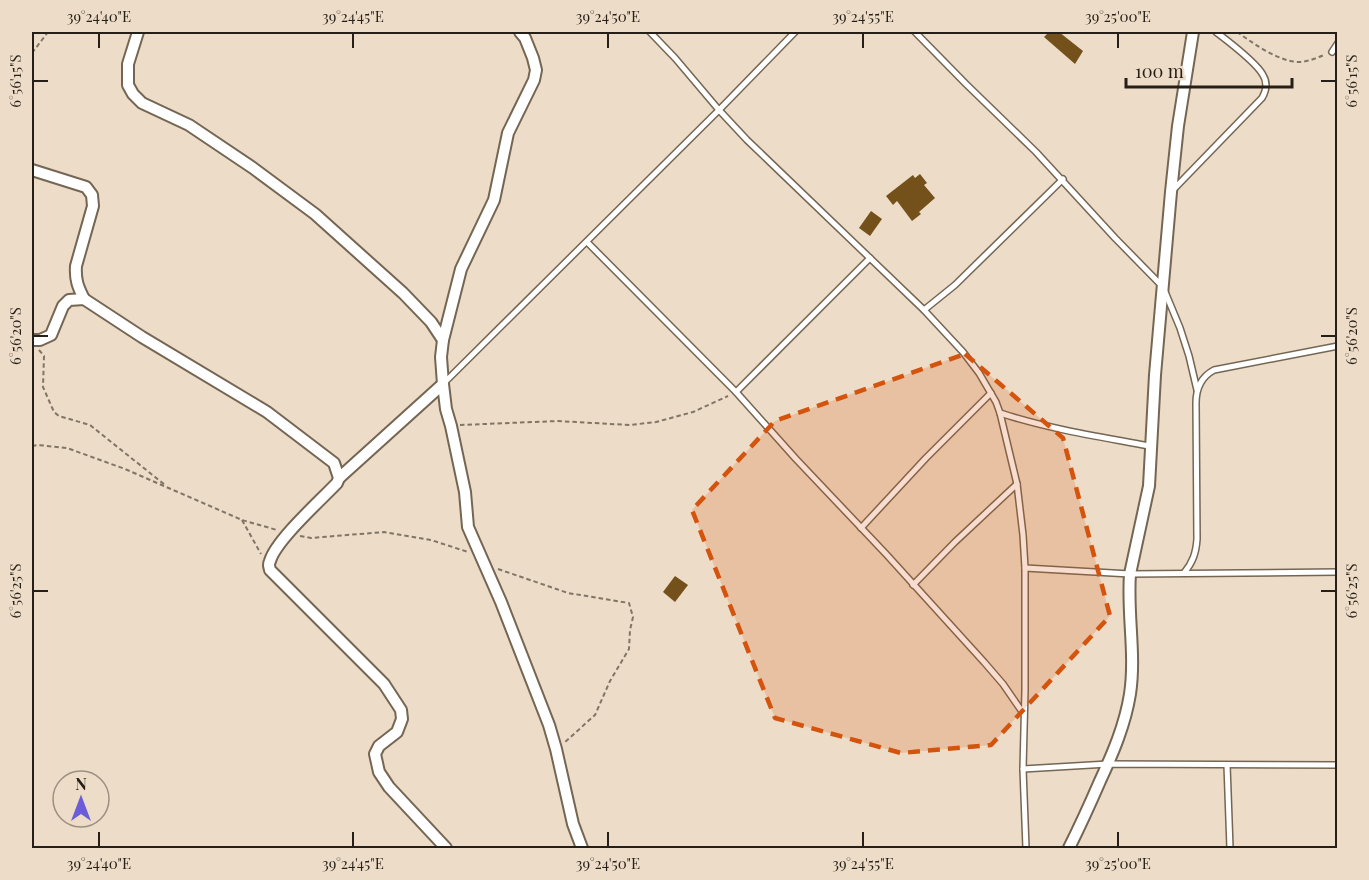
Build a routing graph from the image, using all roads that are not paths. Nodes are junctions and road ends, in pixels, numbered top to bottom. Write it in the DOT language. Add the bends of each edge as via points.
graph roads {
  1 [pos="138,32"];
  2 [pos="520,32"];
  3 [pos="650,32"];
  4 [pos="795,32"];
  5 [pos="915,32"];
  6 [pos="1193,32"];
  7 [pos="1216,32"];
  8 [pos="1338,43"];
  9 [pos="1332,52"];
  10 [pos="719,110"];
  11 [pos="32,170"];
  12 [pos="1063,179"];
  13 [pos="1171,192"];
  14 [pos="587,242"];
  15 [pos="870,258"];
  16 [pos="1163,287"];
  17 [pos="84,299"];
  18 [pos="924,310"];
  19 [pos="443,340"];
  20 [pos="33,343"];
  21 [pos="1338,346"];
  22 [pos="443,384"];
  23 [pos="1197,390"];
  24 [pos="736,392"];
  25 [pos="991,393"];
  26 [pos="1000,413"];
  27 [pos="1152,446"];
  28 [pos="339,478"];
  29 [pos="1017,484"];
  30 [pos="861,528"];
  31 [pos="1024,568"];
  32 [pos="1338,572"];
  33 [pos="1184,573"];
  34 [pos="1130,574"];
  35 [pos="914,585"];
  36 [pos="1024,714"];
  37 [pos="1108,764"];
  38 [pos="1227,765"];
  39 [pos="1338,765"];
  40 [pos="1023,769"];
  41 [pos="446,849"];
  42 [pos="582,849"];
  43 [pos="1026,849"];
  44 [pos="1069,849"];
  45 [pos="1230,849"];
  1 -- 19 [label="street" via="128,64 128,85 133,94 142,103 189,125 315,214 403,293"];
  2 -- 19 [label="street" via="533,58 534,80 508,133 494,200 462,268"];
  3 -- 10 [label="lane"];
  4 -- 10 [label="lane"];
  5 -- 12 [label="lane"];
  6 -- 13 [label="street"];
  7 -- 13 [label="lane" via="1263,75 1266,92"];
  8 -- 9 [label="lane"];
  10 -- 14 [label="lane"];
  10 -- 15 [label="lane"];
  11 -- 17 [label="street" via="86,187 92,195 93,206 75,276"];
  12 -- 16 [label="lane"];
  12 -- 18 [label="lane" via="955,285"];
  13 -- 16 [label="street"];
  14 -- 22 [label="lane"];
  14 -- 24 [label="lane"];
  15 -- 18 [label="lane"];
  15 -- 24 [label="lane"];
  16 -- 23 [label="lane" via="1180,328"];
  16 -- 27 [label="street"];
  17 -- 20 [label="street" via="69,300 51,335"];
  17 -- 28 [label="street" via="267,412 329,458"];
  18 -- 25 [label="lane" via="963,352"];
  19 -- 22 [label="street"];
  21 -- 23 [label="lane" via="1214,370 1203,378"];
  22 -- 28 [label="street"];
  22 -- 42 [label="street" via="465,492 468,527 549,725"];
  23 -- 33 [label="lane" via="1197,539 1192,563"];
  24 -- 30 [label="lane"];
  25 -- 26 [label="lane"];
  25 -- 30 [label="lane"];
  26 -- 27 [label="lane" via="1030,423"];
  26 -- 29 [label="lane"];
  27 -- 34 [label="street" via="1149,486"];
  28 -- 41 [label="street" via="273,553 270,570 384,684 401,710 397,732 375,754 379,772"];
  29 -- 31 [label="lane"];
  29 -- 35 [label="lane"];
  30 -- 35 [label="lane"];
  31 -- 34 [label="lane"];
  31 -- 36 [label="lane"];
  32 -- 33 [label="lane"];
  33 -- 34 [label="lane"];
  34 -- 37 [label="street" via="1130,693 1125,720"];
  35 -- 36 [label="lane" via="1003,684"];
  36 -- 40 [label="lane"];
  37 -- 38 [label="lane"];
  37 -- 40 [label="lane"];
  37 -- 44 [label="street"];
  38 -- 39 [label="lane"];
  38 -- 45 [label="lane"];
  40 -- 43 [label="lane"];
}
